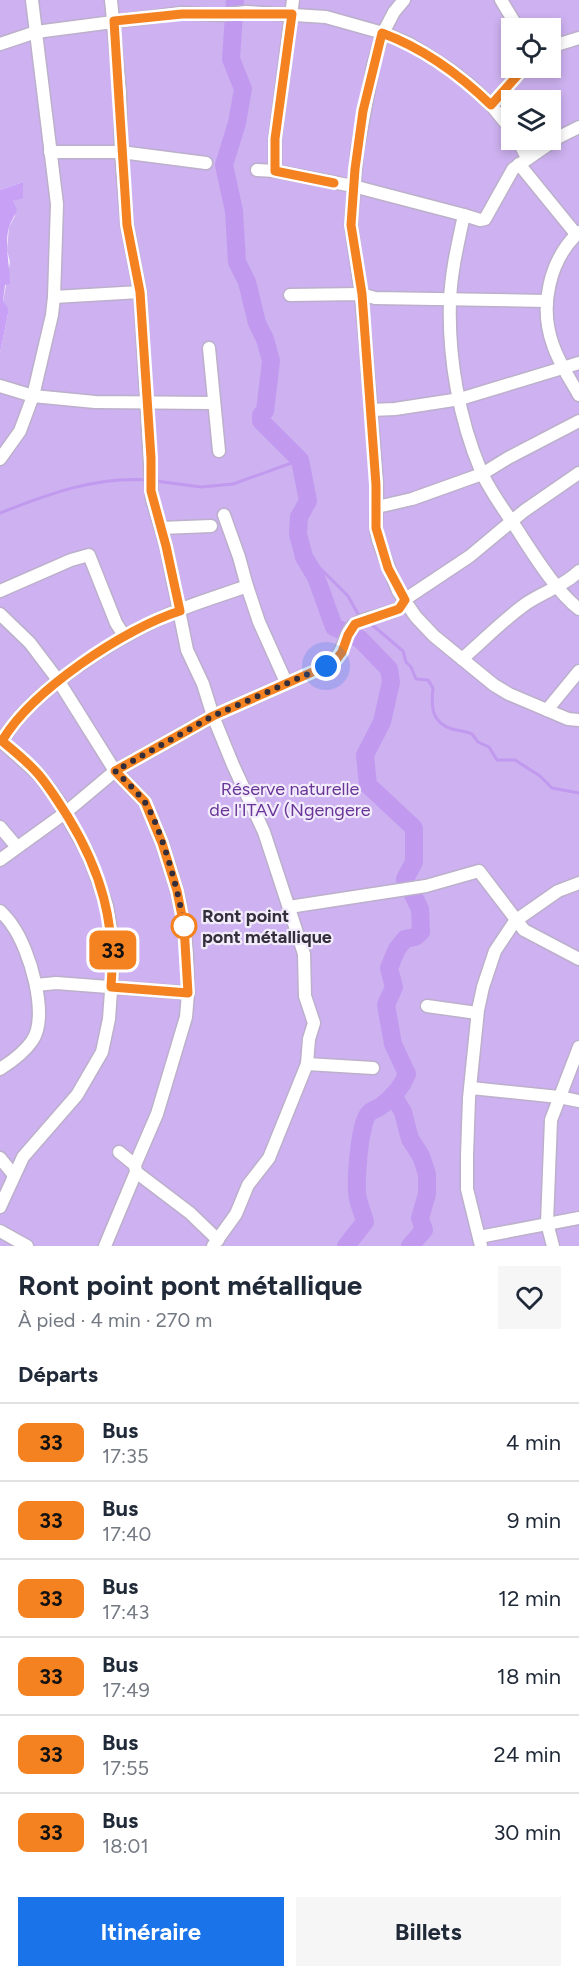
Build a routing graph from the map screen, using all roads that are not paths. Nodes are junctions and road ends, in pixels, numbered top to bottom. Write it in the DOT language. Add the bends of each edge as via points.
graph roads {
  1 [pos="32,0"];
  2 [pos="111,0"];
  3 [pos="182,0"];
  4 [pos="293,0"];
  5 [pos="404,0"];
  6 [pos="501,0"];
  7 [pos="182,14"];
  8 [pos="292,14"];
  9 [pos="512,18"];
  10 [pos="114,21"];
  11 [pos="36,32"];
  12 [pos="382,33"];
  13 [pos="579,38"];
  14 [pos="0,44"];
  15 [pos="561,44"];
  16 [pos="515,78"];
  17 [pos="491,105"];
  18 [pos="501,117"];
  19 [pos="579,127"];
  20 [pos="520,150"];
  21 [pos="50,152"];
  22 [pos="121,152"];
  23 [pos="523,161"];
  24 [pos="206,163"];
  25 [pos="257,170"];
  26 [pos="275,171"];
  27 [pos="353,186"];
  28 [pos="464,215"];
  29 [pos="578,233"];
  30 [pos="140,292"];
  31 [pos="362,294"];
  32 [pos="290,295"];
  33 [pos="54,297"];
  34 [pos="450,300"];
  35 [pos="547,301"];
  36 [pos="209,348"];
  37 [pos="579,363"];
  38 [pos="563,367"];
  39 [pos="0,386"];
  40 [pos="33,396"];
  41 [pos="579,396"];
  42 [pos="460,399"];
  43 [pos="146,403"];
  44 [pos="214,403"];
  45 [pos="370,410"];
  46 [pos="579,421"];
  47 [pos="219,451"];
  48 [pos="0,459"];
  49 [pos="579,473"];
  50 [pos="482,474"];
  51 [pos="377,507"];
  52 [pos="224,515"];
  53 [pos="512,522"];
  54 [pos="212,526"];
  55 [pos="160,528"];
  56 [pos="579,571"];
  57 [pos="247,586"];
  58 [pos="559,587"];
  59 [pos="0,591"];
  60 [pos="405,600"];
  61 [pos="579,609"];
  62 [pos="180,611"];
  63 [pos="0,614"];
  64 [pos="125,637"];
  65 [pos="462,659"];
  66 [pos="579,671"];
  67 [pos="58,680"];
  68 [pos="286,682"];
  69 [pos="547,710"];
  70 [pos="213,716"];
  71 [pos="579,720"];
  72 [pos="1,740"];
  73 [pos="115,771"];
  74 [pos="65,813"];
  75 [pos="0,827"];
  76 [pos="17,847"];
  77 [pos="0,860"];
  78 [pos="578,887"];
  79 [pos="289,908"];
  80 [pos="0,910"];
  81 [pos="516,921"];
  82 [pos="579,959"];
  83 [pos="36,985"];
  84 [pos="111,987"];
  85 [pos="188,993"];
  86 [pos="428,1006"];
  87 [pos="477,1013"];
  88 [pos="579,1047"];
  89 [pos="307,1064"];
  90 [pos="373,1068"];
  91 [pos="0,1069"];
  92 [pos="471,1088"];
  93 [pos="559,1097"];
  94 [pos="579,1101"];
  95 [pos="119,1152"];
  96 [pos="0,1158"];
  97 [pos="136,1168"];
  98 [pos="13,1174"];
  99 [pos="0,1207"];
  100 [pos="579,1218"];
  101 [pos="547,1222"];
  102 [pos="0,1231"];
  103 [pos="480,1242"];
  104 [pos="216,1243"];
  105 [pos="27,1246"];
  106 [pos="105,1246"];
  107 [pos="553,1246"];
  1 -- 11 [label="street"];
  2 -- 10 [label="street"];
  3 -- 7 [label="street"];
  4 -- 8 [label="street"];
  5 -- 12 [label="street"];
  6 -- 9 [label="street"];
  7 -- 8 [label="street"];
  7 -- 10 [label="street"];
  8 -- 12 [label="street" via="326,17"];
  8 -- 26 [label="street" via="275,139"];
  10 -- 11 [label="street"];
  10 -- 22 [label="street"];
  11 -- 14 [label="street"];
  11 -- 21 [label="street"];
  12 -- 17 [label="street" via="410,44 452,69"];
  12 -- 27 [label="street" via="363,111"];
  13 -- 15 [label="street"];
  16 -- 17 [label="street"];
  17 -- 18 [label="street"];
  19 -- 23 [label="street"];
  20 -- 23 [label="street"];
  21 -- 22 [label="street"];
  21 -- 33 [label="street" via="57,204"];
  22 -- 24 [label="street"];
  22 -- 30 [label="street" via="127,225"];
  23 -- 28 [label="street" via="501,187 485,219"];
  23 -- 29 [label="street"];
  25 -- 26 [label="street"];
  26 -- 27 [label="street"];
  27 -- 28 [label="street"];
  27 -- 31 [label="street" via="351,225"];
  28 -- 34 [label="street"];
  29 -- 35 [label="street" via="554,269"];
  30 -- 33 [label="street"];
  30 -- 43 [label="street"];
  31 -- 32 [label="street"];
  31 -- 34 [label="street" via="375,298"];
  31 -- 45 [label="street"];
  33 -- 40 [label="street"];
  34 -- 35 [label="street"];
  34 -- 42 [label="street"];
  35 -- 38 [label="street" via="553,344"];
  36 -- 44 [label="street"];
  37 -- 38 [label="street"];
  38 -- 41 [label="street"];
  38 -- 42 [label="street"];
  39 -- 40 [label="street"];
  40 -- 43 [label="street"];
  40 -- 48 [label="street" via="20,432"];
  42 -- 45 [label="street"];
  42 -- 50 [label="street"];
  43 -- 44 [label="street"];
  43 -- 55 [label="street" via="151,491"];
  44 -- 47 [label="street"];
  45 -- 51 [label="street"];
  46 -- 50 [label="street"];
  49 -- 53 [label="street"];
  50 -- 51 [label="street"];
  50 -- 53 [label="street"];
  51 -- 60 [label="street" via="378,540"];
  52 -- 57 [label="street"];
  53 -- 58 [label="street"];
  53 -- 60 [label="street"];
  54 -- 55 [label="street"];
  55 -- 62 [label="street"];
  56 -- 58 [label="street"];
  57 -- 62 [label="street"];
  57 -- 68 [label="street"];
  58 -- 61 [label="street"];
  58 -- 65 [label="street" via="526,603"];
  59 -- 64 [label="street" via="89,555"];
  60 -- 65 [label="street" via="434,636"];
  60 -- 68 [label="street" via="399,609 355,624 336,660"];
  62 -- 64 [label="street"];
  62 -- 70 [label="street" via="187,650"];
  63 -- 67 [label="street" via="30,643"];
  64 -- 67 [label="street"];
  65 -- 69 [label="street" via="494,685"];
  66 -- 69 [label="street"];
  67 -- 72 [label="street"];
  67 -- 73 [label="street"];
  68 -- 70 [label="street"];
  69 -- 71 [label="street"];
  70 -- 73 [label="street"];
  70 -- 79 [label="street" via="264,832"];
  72 -- 74 [label="street" via="39,775"];
  73 -- 74 [label="street"];
  73 -- 85 [label="street" via="145,802 162,843 184,926"];
  74 -- 76 [label="street"];
  74 -- 84 [label="street" via="88,854 107,906 112,936"];
  75 -- 76 [label="street"];
  76 -- 77 [label="street"];
  78 -- 81 [label="street" via="546,898"];
  79 -- 81 [label="street" via="426,886 479,871"];
  79 -- 89 [label="street" via="304,954 305,996 314,1023"];
  80 -- 83 [label="street" via="14,926"];
  81 -- 82 [label="street" via="524,930"];
  81 -- 87 [label="street" via="495,951"];
  83 -- 84 [label="street"];
  83 -- 91 [label="street" via="39,1015 33,1040"];
  84 -- 85 [label="street"];
  84 -- 98 [label="street" via="102,1052 77,1095"];
  85 -- 97 [label="street" via="177,1054"];
  86 -- 87 [label="street"];
  87 -- 92 [label="street"];
  88 -- 93 [label="street"];
  89 -- 90 [label="street"];
  89 -- 104 [label="street" via="269,1158 248,1185 236,1214"];
  92 -- 93 [label="street"];
  92 -- 103 [label="street" via="467,1189"];
  93 -- 94 [label="street"];
  93 -- 101 [label="street" via="551,1120"];
  95 -- 97 [label="street"];
  96 -- 98 [label="street"];
  97 -- 104 [label="street" via="190,1213"];
  97 -- 106 [label="street"];
  98 -- 99 [label="street"];
  100 -- 101 [label="street"];
  101 -- 103 [label="street"];
  101 -- 107 [label="street"];
  102 -- 105 [label="street"];
}
